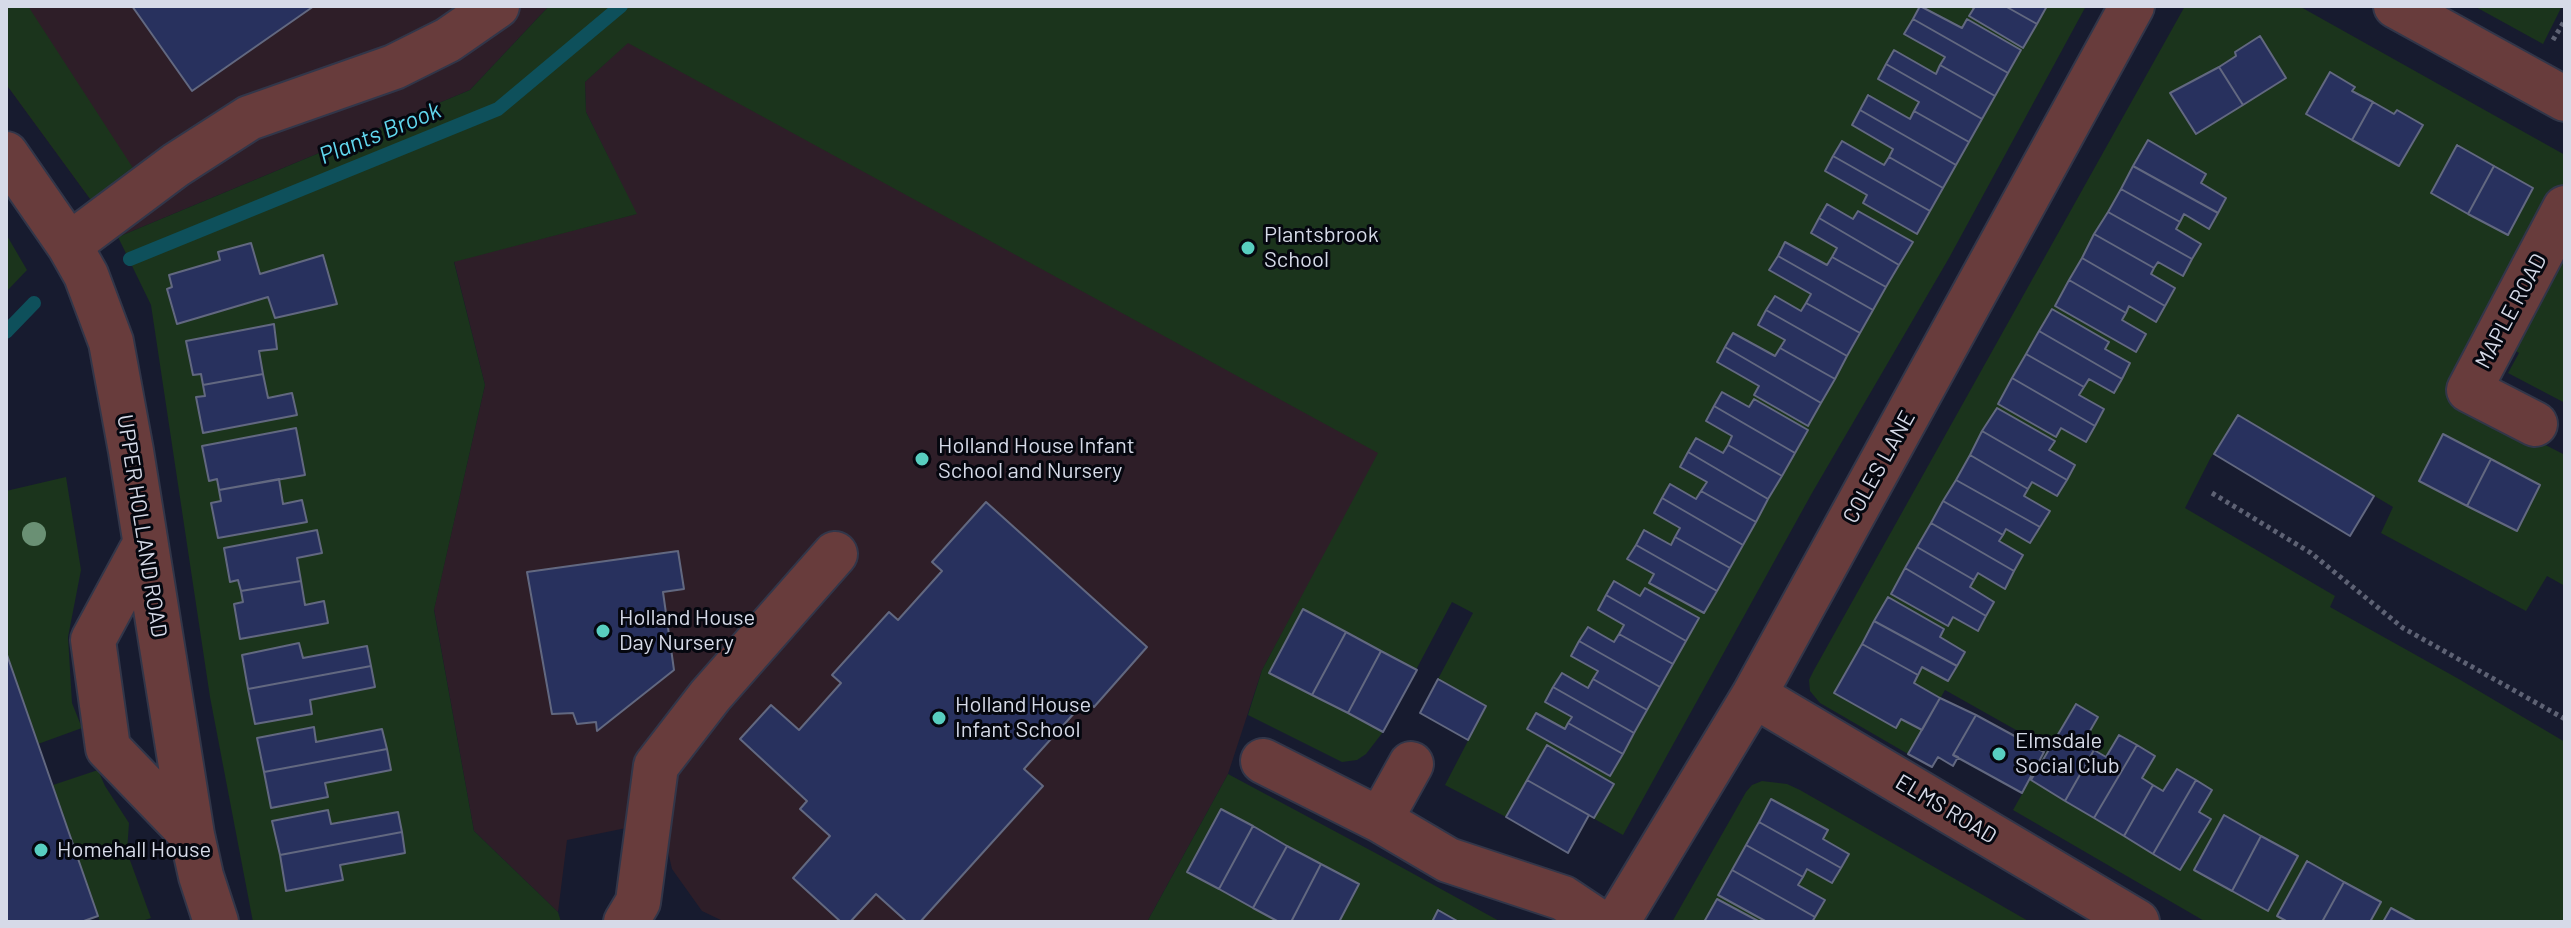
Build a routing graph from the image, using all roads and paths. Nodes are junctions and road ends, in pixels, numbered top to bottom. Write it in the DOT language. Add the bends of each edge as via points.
graph roads {
  1 [pos="497,6"];
  2 [pos="2132,6"];
  3 [pos="2396,6"];
  4 [pos="2565,99"];
  5 [pos="6,154"];
  6 [pos="2565,208"];
  7 [pos="69,245"];
  8 [pos="2535,424"];
  9 [pos="2212,493"];
  10 [pos="145,544"];
  11 [pos="835,554"];
  12 [pos="1754,695"];
  13 [pos="2565,719"];
  14 [pos="1263,761"];
  15 [pos="1411,764"];
  16 [pos="1380,820"];
  17 [pos="192,835"];
  18 [pos="216,922"];
  19 [pos="626,922"];
  20 [pos="1599,922"];
  21 [pos="1617,922"];
  22 [pos="2137,922"];
  1 -- 7 [label="street" via="448,40 394,67 249,118"];
  2 -- 12 [label="street, COLES LANE"];
  3 -- 4 [label="street"];
  5 -- 7 [label="street, UPPER HOLLAND ROAD"];
  6 -- 8 [label="street, MAPLE ROAD" via="2469,390"];
  7 -- 10 [label="street, UPPER HOLLAND ROAD" via="111,342"];
  9 -- 13 [label="path" via="2311,553 2403,628"];
  10 -- 17 [label="street, UPPER HOLLAND ROAD"];
  10 -- 17 [label="street" via="93,640 108,748"];
  11 -- 19 [label="street" via="656,766 638,902"];
  12 -- 21 [label="street, COLES LANE"];
  12 -- 22 [label="street, ELMS ROAD"];
  14 -- 16 [label="street"];
  15 -- 16 [label="street"];
  16 -- 20 [label="street" via="1448,860 1563,898"];
  17 -- 18 [label="street, UPPER HOLLAND ROAD"];
}
